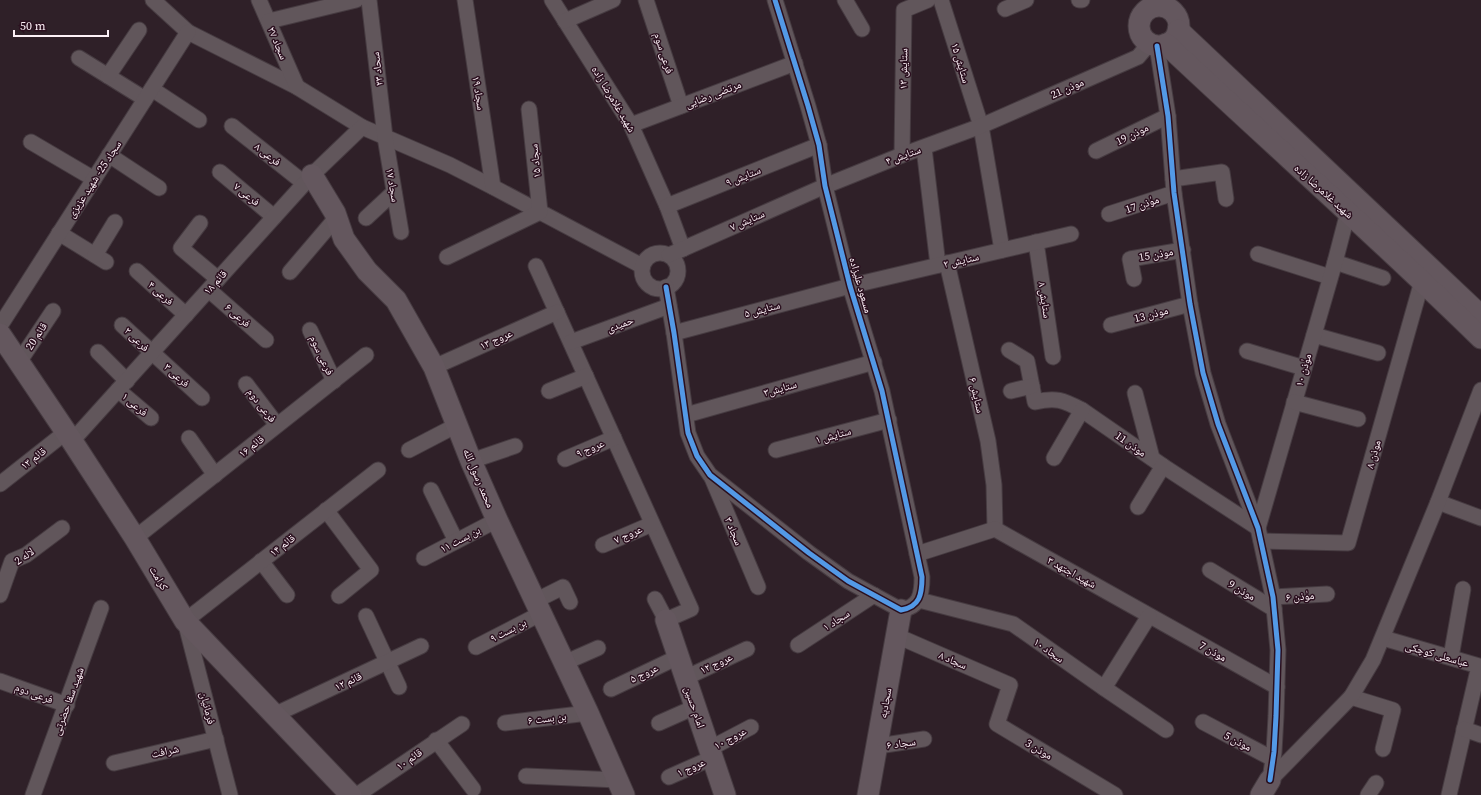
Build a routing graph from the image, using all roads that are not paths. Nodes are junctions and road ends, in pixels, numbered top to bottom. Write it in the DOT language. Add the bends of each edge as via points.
graph roads {
  1 [pos="153,0"];
  2 [pos="259,0"];
  3 [pos="356,0"];
  4 [pos="369,0"];
  5 [pos="465,0"];
  6 [pos="552,0"];
  7 [pos="613,0"];
  8 [pos="646,0"];
  9 [pos="775,0"];
  10 [pos="846,0"];
  11 [pos="928,0"];
  12 [pos="941,0"];
  13 [pos="1026,0"];
  14 [pos="1156,3"];
  15 [pos="1005,9"];
  16 [pos="269,21"];
  17 [pos="565,21"];
  18 [pos="862,28"];
  19 [pos="139,30"];
  20 [pos="188,32"];
  21 [pos="1162,41"];
  22 [pos="79,58"];
  23 [pos="795,63"];
  24 [pos="108,76"];
  25 [pos="297,87"];
  26 [pos="149,94"];
  27 [pos="681,106"];
  28 [pos="529,109"];
  29 [pos="1168,116"];
  30 [pos="199,120"];
  31 [pos="631,125"];
  32 [pos="232,126"];
  33 [pos="981,126"];
  34 [pos="362,127"];
  35 [pos="385,137"];
  36 [pos="31,142"];
  37 [pos="819,145"];
  38 [pos="924,148"];
  39 [pos="1096,151"];
  40 [pos="109,155"];
  41 [pos="902,155"];
  42 [pos="220,172"];
  43 [pos="94,179"];
  44 [pos="308,179"];
  45 [pos="825,186"];
  46 [pos="1174,186"];
  47 [pos="493,187"];
  48 [pos="159,188"];
  49 [pos="394,192"];
  50 [pos="1226,199"];
  51 [pos="668,206"];
  52 [pos="540,212"];
  53 [pos="1348,212"];
  54 [pos="1109,214"];
  55 [pos="274,216"];
  56 [pos="336,218"];
  57 [pos="366,218"];
  58 [pos="115,222"];
  59 [pos="200,223"];
  60 [pos="401,232"];
  61 [pos="59,233"];
  62 [pos="1071,234"];
  63 [pos="1036,242"];
  64 [pos="683,249"];
  65 [pos="1002,250"];
  66 [pos="1183,250"];
  67 [pos="1258,254"];
  68 [pos="668,255"];
  69 [pos="447,257"];
  70 [pos="1335,262"];
  71 [pos="943,264"];
  72 [pos="536,266"];
  73 [pos="642,266"];
  74 [pos="137,271"];
  75 [pos="290,272"];
  76 [pos="1330,277"];
  77 [pos="1383,278"];
  78 [pos="1134,279"];
  79 [pos="1422,281"];
  80 [pos="213,284"];
  81 [pos="850,286"];
  82 [pos="666,287"];
  83 [pos="1190,304"];
  84 [pos="670,306"];
  85 [pos="53,311"];
  86 [pos="557,312"];
  87 [pos="186,315"];
  88 [pos="1481,316"];
  89 [pos="122,324"];
  90 [pos="1111,325"];
  91 [pos="310,330"];
  92 [pos="674,333"];
  93 [pos="1314,335"];
  94 [pos="2,338"];
  95 [pos="1481,338"];
  96 [pos="266,340"];
  97 [pos="571,342"];
  98 [pos="1008,350"];
  99 [pos="1247,351"];
  100 [pos="98,352"];
  101 [pos="152,353"];
  102 [pos="1378,353"];
  103 [pos="366,355"];
  104 [pos="1053,357"];
  105 [pos="19,362"];
  106 [pos="874,362"];
  107 [pos="434,367"];
  108 [pos="1304,368"];
  109 [pos="586,376"];
  110 [pos="334,381"];
  111 [pos="246,384"];
  112 [pos="123,385"];
  113 [pos="1032,386"];
  114 [pos="1481,390"];
  115 [pos="549,391"];
  116 [pos="1011,391"];
  117 [pos="1135,393"];
  118 [pos="202,398"];
  119 [pos="1294,402"];
  120 [pos="1082,410"];
  121 [pos="686,415"];
  122 [pos="151,418"];
  123 [pos="1358,418"];
  124 [pos="889,420"];
  125 [pos="277,425"];
  126 [pos="457,425"];
  127 [pos="69,437"];
  128 [pos="189,438"];
  129 [pos="614,438"];
  130 [pos="515,446"];
  131 [pos="409,450"];
  132 [pos="776,450"];
  133 [pos="1054,458"];
  134 [pos="565,459"];
  135 [pos="471,461"];
  136 [pos="1157,462"];
  137 [pos="378,470"];
  138 [pos="215,475"];
  139 [pos="710,475"];
  140 [pos="0,484"];
  141 [pos="431,490"];
  142 [pos="1438,502"];
  143 [pos="1138,507"];
  144 [pos="326,510"];
  145 [pos="1481,518"];
  146 [pos="497,520"];
  147 [pos="652,524"];
  148 [pos="62,528"];
  149 [pos="995,529"];
  150 [pos="1259,535"];
  151 [pos="135,538"];
  152 [pos="456,541"];
  153 [pos="603,545"];
  154 [pos="917,554"];
  155 [pos="424,558"];
  156 [pos="261,562"];
  157 [pos="1210,570"];
  158 [pos="758,587"];
  159 [pos="1463,590"];
  160 [pos="1327,594"];
  161 [pos="0,595"];
  162 [pos="287,595"];
  163 [pos="874,595"];
  164 [pos="340,596"];
  165 [pos="655,599"];
  166 [pos="919,600"];
  167 [pos="570,602"];
  168 [pos="1273,603"];
  169 [pos="537,607"];
  170 [pos="101,608"];
  171 [pos="901,610"];
  172 [pos="366,616"];
  173 [pos="1149,616"];
  174 [pos="666,620"];
  175 [pos="185,621"];
  176 [pos="897,636"];
  177 [pos="1383,638"];
  178 [pos="798,644"];
  179 [pos="421,646"];
  180 [pos="476,647"];
  181 [pos="598,648"];
  182 [pos="747,649"];
  183 [pos="678,657"];
  184 [pos="1451,657"];
  185 [pos="388,662"];
  186 [pos="564,663"];
  187 [pos="685,678"];
  188 [pos="0,681"];
  189 [pos="1010,685"];
  190 [pos="398,687"];
  191 [pos="1277,687"];
  192 [pos="1104,688"];
  193 [pos="611,689"];
  194 [pos="1477,691"];
  195 [pos="1351,697"];
  196 [pos="67,705"];
  197 [pos="695,707"];
  198 [pos="588,713"];
  199 [pos="274,715"];
  200 [pos="1203,722"];
  201 [pos="659,723"];
  202 [pos="462,724"];
  203 [pos="505,724"];
  204 [pos="751,727"];
  205 [pos="1464,729"];
  206 [pos="1166,730"];
  207 [pos="1481,735"];
  208 [pos="216,739"];
  209 [pos="436,740"];
  210 [pos="924,740"];
  211 [pos="878,746"];
  212 [pos="1383,749"];
  213 [pos="711,754"];
  214 [pos="1273,759"];
  215 [pos="114,763"];
  216 [pos="526,776"];
  217 [pos="669,777"];
  218 [pos="621,788"];
  219 [pos="1266,788"];
  220 [pos="473,789"];
  221 [pos="33,795"];
  222 [pos="230,795"];
  223 [pos="351,795"];
  224 [pos="357,795"];
  225 [pos="725,795"];
  226 [pos="868,795"];
  227 [pos="1115,795"];
  228 [pos="1449,795"];
  1 -- 20 [label="street"];
  2 -- 16 [label="street, سجاد ۲۷"];
  3 -- 16 [label="street"];
  4 -- 35 [label="street, سحاد ۲۳"];
  5 -- 47 [label="street, سجاد ۱۹"];
  6 -- 17 [label="street, شهید غلامرضا زاده"];
  7 -- 17 [label="street"];
  8 -- 27 [label="street, فرعی سوم"];
  9 -- 23 [label="street, مسعود علیزاده"];
  10 -- 18 [label="street"];
  11 -- 41 [label="street, ستایش ۱۳" via="904,10"];
  12 -- 33 [label="street, ستایش ۱۵"];
  13 -- 15 [label="street"];
  14 -- 21 [label="street" via="1173,12 1178,20"];
  14 -- 21 [label="street" via="1147,9 1138,26 1141,35"];
  16 -- 25 [label="street, سجاد ۲۷"];
  17 -- 31 [label="street, شهید غلامرضا زاده"];
  19 -- 24 [label="street"];
  20 -- 25 [label="street"];
  20 -- 26 [label="street, سجاد 25- شهید عزیزی"];
  21 -- 29 [label="street"];
  21 -- 33 [label="street, موذن 21" via="1138,57"];
  21 -- 53 [label="street, شهید غلامرضا زاده"];
  21 -- 88 [label="street, شهید غلامرضا زاده"];
  22 -- 24 [label="street"];
  23 -- 27 [label="street, مرتضی رضایی"];
  23 -- 37 [label="street, مسعود علیزاده"];
  24 -- 26 [label="street"];
  25 -- 34 [label="street"];
  26 -- 30 [label="street"];
  26 -- 40 [label="street, سجاد 25- شهید عزیزی"];
  27 -- 31 [label="street, مرتضی رضایی"];
  28 -- 52 [label="street, سجاد ۱۵"];
  29 -- 39 [label="street, موذن 19"];
  29 -- 46 [label="street"];
  31 -- 51 [label="street, شهید غلامرضا زاده"];
  32 -- 44 [label="street, فرعی ۸"];
  33 -- 38 [label="street, ستایش ۴"];
  33 -- 65 [label="street"];
  34 -- 35 [label="street"];
  34 -- 44 [label="street, قائم ۱۸"];
  35 -- 47 [label="street"];
  35 -- 49 [label="street, سجاد ۱۷"];
  36 -- 43 [label="street"];
  37 -- 45 [label="street, مسعود علیزاده"];
  37 -- 51 [label="street, ستایش ۹"];
  38 -- 41 [label="street, ستایش ۴"];
  38 -- 71 [label="street"];
  40 -- 43 [label="street, سجاد 25- شهید عزیزی"];
  40 -- 48 [label="street"];
  41 -- 45 [label="street, ستایش ۴"];
  42 -- 55 [label="street, فرعی ۷"];
  43 -- 61 [label="street, سجاد 25- شهید عزیزی"];
  44 -- 55 [label="street, قائم ۱۸"];
  44 -- 56 [label="street, محمد رسول الله"];
  45 -- 64 [label="street, ستایش ۷"];
  45 -- 81 [label="street, مسعود علیزاده"];
  46 -- 50 [label="street, موٰذن 17" via="1222,172"];
  46 -- 54 [label="street, موٰذن 17"];
  46 -- 66 [label="street"];
  47 -- 52 [label="street"];
  49 -- 57 [label="street"];
  49 -- 60 [label="street, سجاد ۱۷"];
  51 -- 64 [label="street, شهید غلامرضا زاده"];
  52 -- 69 [label="street"];
  52 -- 73 [label="street"];
  53 -- 70 [label="street, موٰذن ۱۰"];
  53 -- 79 [label="street, شهید غلامرضا زاده"];
  55 -- 80 [label="street, قائم ۱۸"];
  56 -- 75 [label="street"];
  56 -- 107 [label="street, محمد رسول الله" via="344,239 367,271 396,300"];
  58 -- 61 [label="street" via="101,258"];
  59 -- 80 [label="street, فرعی ۶" via="181,248"];
  61 -- 94 [label="street, سجاد 25- شهید عزیزی"];
  62 -- 63 [label="street, ستایش ۲"];
  63 -- 65 [label="street, ستایش ۲"];
  63 -- 104 [label="street, ستایش ۸"];
  64 -- 68 [label="street, ستایش ۷"];
  65 -- 71 [label="street, ستایش ۲"];
  66 -- 78 [label="street, موذن 15" via="1130,259"];
  66 -- 83 [label="street"];
  67 -- 76 [label="street"];
  68 -- 73 [label="street" via="653,254 646,258"];
  68 -- 82 [label="street" via="677,268 677,276 673,283"];
  70 -- 76 [label="street, موٰذن ۱۰"];
  70 -- 77 [label="street"];
  71 -- 81 [label="street, ستایش ۲"];
  71 -- 149 [label="street, ستایش ۶" via="988,441 994,485"];
  72 -- 86 [label="street"];
  73 -- 82 [label="street" via="642,274 650,286 658,289"];
  74 -- 87 [label="street, فرعی ۴"];
  76 -- 93 [label="street, موٰذن ۱۰"];
  79 -- 95 [label="street, شهید غلامرضا زاده"];
  79 -- 150 [label="street, موذن ۸" via="1348,543"];
  80 -- 87 [label="street, قائم ۱۸"];
  80 -- 96 [label="street, فرعی ۶"];
  81 -- 92 [label="street, ستایش ۵"];
  81 -- 106 [label="street, مسعود علیزاده"];
  82 -- 84 [label="street"];
  83 -- 90 [label="street, موذن 13"];
  83 -- 150 [label="street" via="1209,398"];
  84 -- 92 [label="street"];
  84 -- 97 [label="street, حمیدی"];
  85 -- 105 [label="street, قائم 20"];
  86 -- 97 [label="street"];
  86 -- 107 [label="street, عروج ۱۳"];
  87 -- 101 [label="street, قائم ۱۸"];
  89 -- 101 [label="street, فرعی ۲"];
  91 -- 110 [label="street, فرعی سوم"];
  92 -- 121 [label="street"];
  93 -- 102 [label="street"];
  93 -- 108 [label="street, موٰذن ۱۰"];
  94 -- 105 [label="street, کرامت"];
  97 -- 109 [label="street"];
  98 -- 113 [label="street, موذن 11" via="1027,361"];
  99 -- 108 [label="street"];
  100 -- 112 [label="street, فرعی ۱"];
  101 -- 112 [label="street, قائم ۱۸"];
  101 -- 118 [label="street, فرعی ۳"];
  103 -- 110 [label="street, قائم ۱۶"];
  105 -- 127 [label="street, کرامت"];
  106 -- 121 [label="street, ستایش۳"];
  106 -- 124 [label="street, مسعود علیزاده"];
  107 -- 126 [label="street, محمد رسول الله"];
  108 -- 119 [label="street, موٰذن ۱۰"];
  109 -- 115 [label="street"];
  109 -- 129 [label="street"];
  110 -- 125 [label="street, قائم ۱۶"];
  111 -- 125 [label="street, فرعی دوم"];
  112 -- 122 [label="street, فرعی ۱"];
  112 -- 127 [label="street, قائم ۱۸"];
  113 -- 116 [label="street"];
  113 -- 120 [label="street, موذن 11" via="1035,402 1050,398 1067,402"];
  114 -- 142 [label="street"];
  117 -- 136 [label="street"];
  119 -- 123 [label="street"];
  119 -- 150 [label="street, موٰذن ۱۰"];
  120 -- 133 [label="street"];
  120 -- 136 [label="street, موذن 11"];
  121 -- 139 [label="street" via="688,433 697,456"];
  124 -- 132 [label="street, ستایش ۱"];
  124 -- 154 [label="street, مسعود علیزاده"];
  125 -- 138 [label="street, قائم ۱۶"];
  126 -- 131 [label="street"];
  126 -- 135 [label="street, محمد رسول الله"];
  127 -- 140 [label="street, قائم ۱۳"];
  127 -- 151 [label="street, کرامت"];
  128 -- 138 [label="street"];
  129 -- 134 [label="street, عروج ۹"];
  129 -- 147 [label="street"];
  130 -- 135 [label="street"];
  135 -- 146 [label="street, محمد رسول الله"];
  136 -- 143 [label="street"];
  136 -- 150 [label="street, موذن 11"];
  137 -- 144 [label="street, قائم ۱۴"];
  138 -- 151 [label="street, قائم ۱۶"];
  139 -- 158 [label="street, سجاد ۳"];
  139 -- 163 [label="street" via="809,553"];
  141 -- 152 [label="street"];
  142 -- 145 [label="street"];
  142 -- 177 [label="street"];
  144 -- 156 [label="street, قائم ۱۴"];
  144 -- 164 [label="street" via="371,570"];
  146 -- 152 [label="street, بن بست ۱۱"];
  146 -- 169 [label="street, محمد رسول الله"];
  147 -- 153 [label="street, عروج ۷"];
  147 -- 174 [label="street" via="691,609"];
  148 -- 161 [label="street, لاله 2" via="26,555 12,561"];
  149 -- 154 [label="street"];
  149 -- 173 [label="street, شهید اجتهد ۳"];
  150 -- 168 [label="street"];
  151 -- 175 [label="street, کرامت"];
  152 -- 155 [label="street, بن بست ۱۱"];
  154 -- 166 [label="street, مسعود علیزاده" via="922,577"];
  156 -- 162 [label="street"];
  156 -- 175 [label="street, قائم ۱۴"];
  157 -- 168 [label="street, موذن 9"];
  159 -- 184 [label="street"];
  160 -- 168 [label="street, موٰذن ۶"];
  163 -- 171 [label="street"];
  163 -- 178 [label="street, سجاد ۱"];
  165 -- 174 [label="street"];
  166 -- 171 [label="street" via="909,609"];
  166 -- 192 [label="street, سجاد ۱۰" via="1013,624"];
  167 -- 169 [label="street, بن بست ۹" via="563,587"];
  168 -- 191 [label="street" via="1278,650"];
  169 -- 180 [label="street, بن بست ۹"];
  169 -- 186 [label="street, محمد رسول الله"];
  170 -- 196 [label="street, شهید سقا حضرتی"];
  171 -- 176 [label="street, سجادیه"];
  172 -- 185 [label="street"];
  173 -- 191 [label="street, موذن 7"];
  173 -- 192 [label="street"];
  174 -- 183 [label="street, امام حسین"];
  175 -- 199 [label="street, کرامت"];
  175 -- 208 [label="street, فرمانیان"];
  176 -- 189 [label="street, سجاد ۸"];
  176 -- 211 [label="street, سجادیه"];
  177 -- 184 [label="street, عباسعلی کوچکی"];
  177 -- 195 [label="street"];
  179 -- 185 [label="street, قائم ۱۲"];
  181 -- 186 [label="street"];
  182 -- 187 [label="street, عروج ۱۲"];
  183 -- 187 [label="street, امام حسین"];
  183 -- 193 [label="street, عروج ۵"];
  184 -- 194 [label="street, عباسعلی کوچکی" via="1479,666"];
  185 -- 190 [label="street"];
  185 -- 199 [label="street, قائم ۱۲"];
  186 -- 198 [label="street, محمد رسول الله"];
  187 -- 197 [label="street, امام حسین"];
  188 -- 196 [label="street, فرعی دوم"];
  189 -- 227 [label="street, موذن 3" via="997,724"];
  191 -- 214 [label="street"];
  192 -- 206 [label="street, سجاد ۱۰"];
  194 -- 205 [label="street, عباسعلی کوچکی"];
  195 -- 212 [label="street" via="1393,710"];
  195 -- 219 [label="street"];
  196 -- 221 [label="street, شهید سقا حضرتی"];
  197 -- 201 [label="street"];
  197 -- 213 [label="street, امام حسین"];
  198 -- 203 [label="street, بن بست ۶"];
  198 -- 218 [label="street, محمد رسول الله"];
  199 -- 223 [label="street, کرامت"];
  200 -- 214 [label="street, موذن 5"];
  202 -- 209 [label="street, قائم ۱۰"];
  204 -- 213 [label="street, عروج ۱۰"];
  205 -- 207 [label="street"];
  205 -- 228 [label="street, عباسعلی کوچکی"];
  208 -- 215 [label="street, شرافت"];
  208 -- 222 [label="street, فرمانیان"];
  209 -- 220 [label="street"];
  209 -- 224 [label="street, قائم ۱۰"];
  210 -- 211 [label="street, سجاد ۶"];
  211 -- 226 [label="street, سجادیه"];
  213 -- 217 [label="street, عروج ۱"];
  213 -- 225 [label="street, امام حسین"];
  214 -- 219 [label="street"];
  216 -- 218 [label="street"];
}
